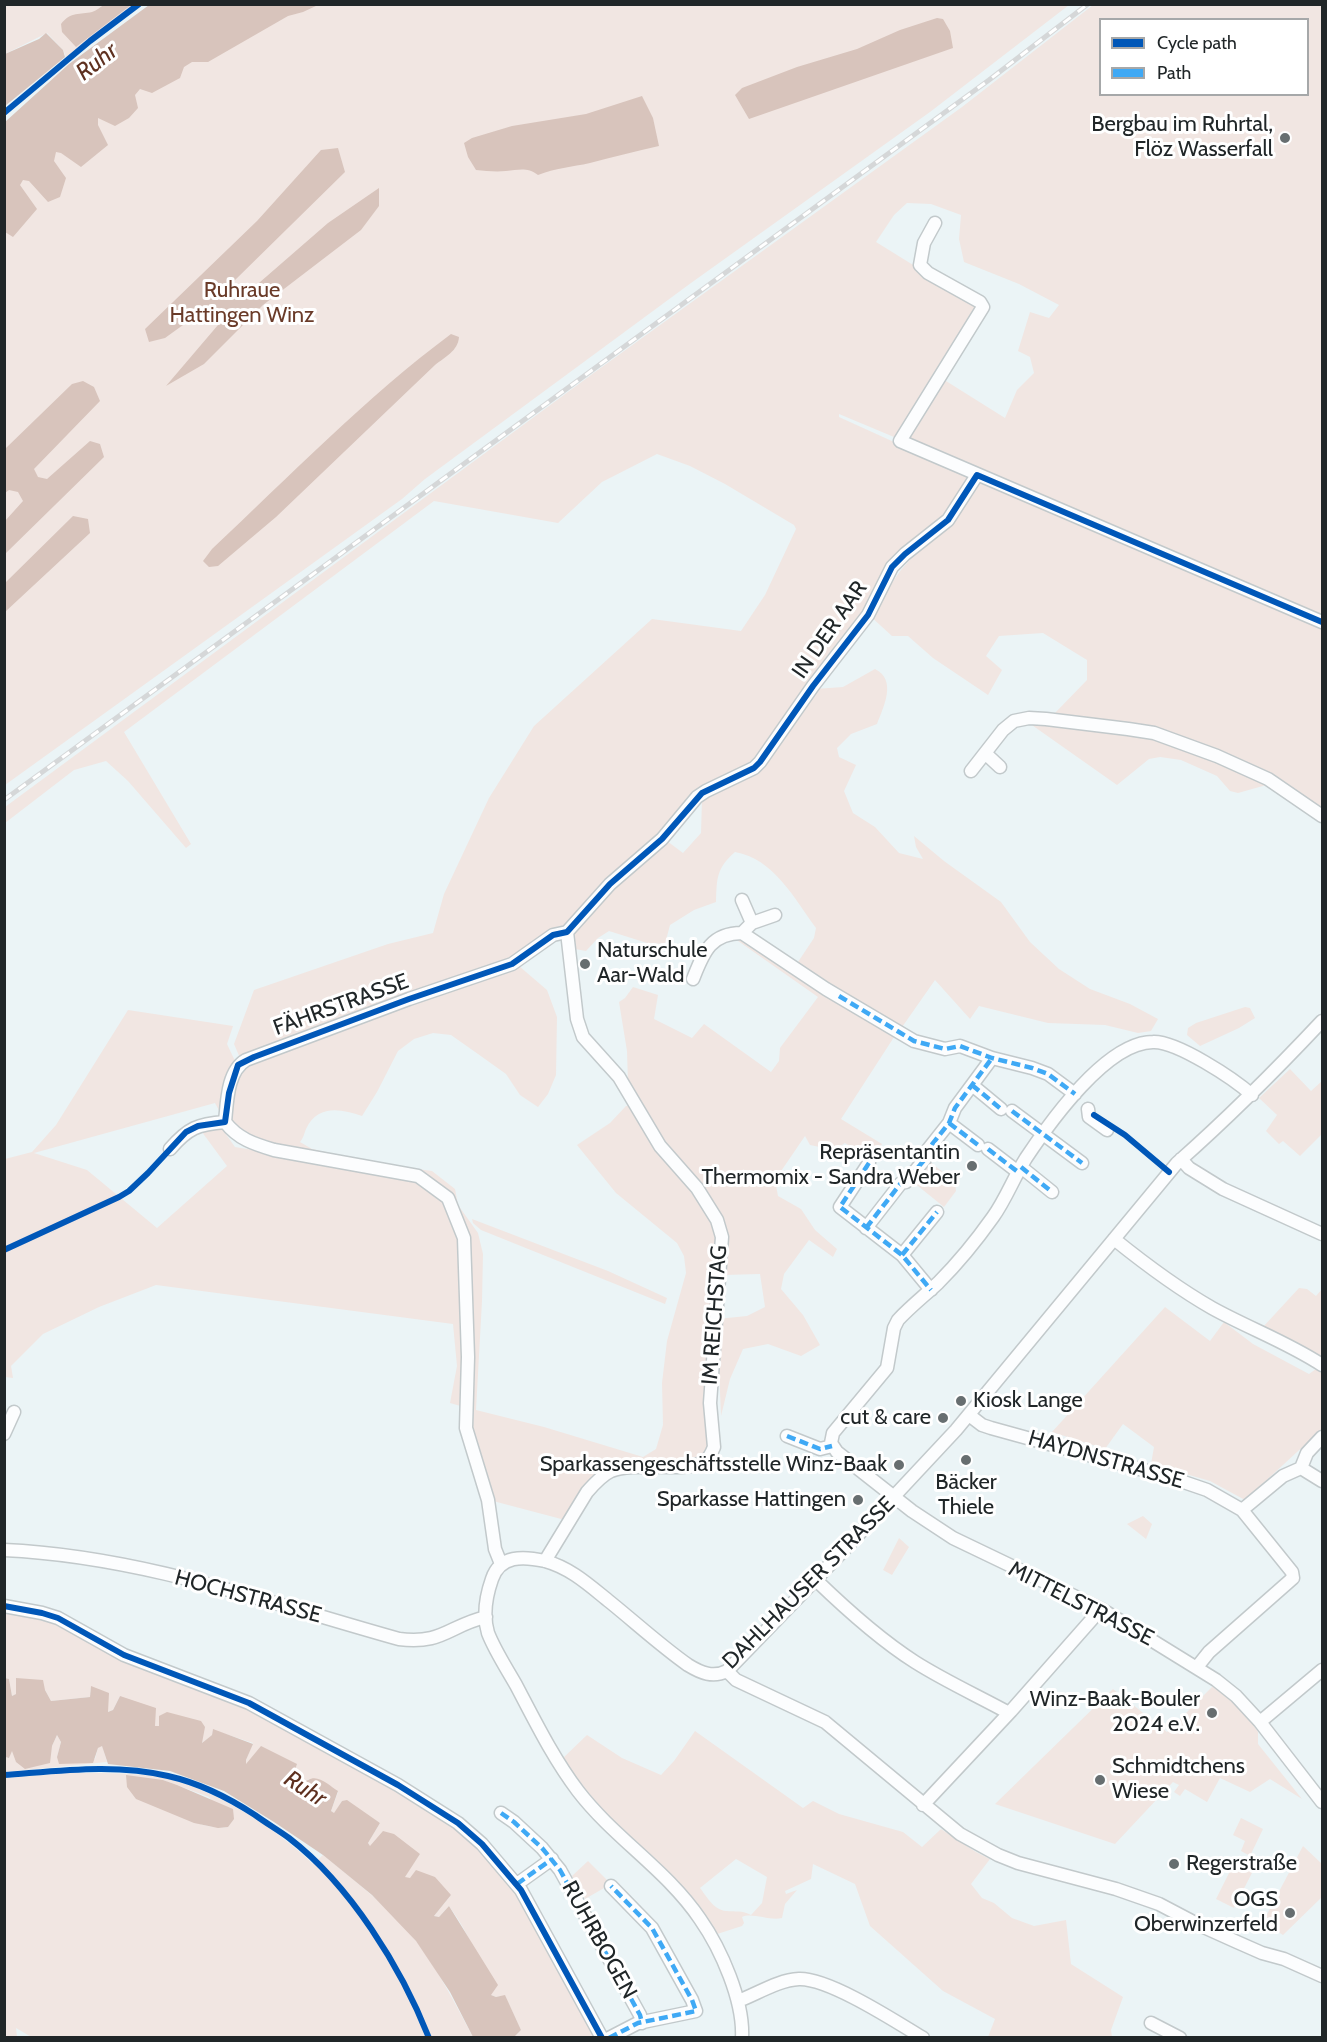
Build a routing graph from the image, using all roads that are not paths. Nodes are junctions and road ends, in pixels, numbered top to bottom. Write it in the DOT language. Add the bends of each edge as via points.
graph roads {
  1 [pos="934,223"];
  2 [pos="977,475"];
  3 [pos="1323,622"];
  4 [pos="986,754"];
  5 [pos="1000,767"];
  6 [pos="971,771"];
  7 [pos="1323,816"];
  8 [pos="742,900"];
  9 [pos="775,915"];
  10 [pos="755,922"];
  11 [pos="567,932"];
  12 [pos="742,933"];
  13 [pos="763,947"];
  14 [pos="693,979"];
  15 [pos="1323,1021"];
  16 [pos="992,1058"];
  17 [pos="972,1085"];
  18 [pos="1075,1094"];
  19 [pos="1252,1095"];
  20 [pos="1088,1109"];
  21 [pos="225,1122"];
  22 [pos="949,1123"];
  23 [pos="1107,1130"];
  24 [pos="1043,1134"];
  25 [pos="170,1149"];
  26 [pos="1181,1159"];
  27 [pos="869,1163"];
  28 [pos="1082,1163"];
  29 [pos="1019,1169"];
  30 [pos="1052,1192"];
  31 [pos="937,1212"];
  32 [pos="866,1228"];
  33 [pos="1323,1234"];
  34 [pos="1114,1239"];
  35 [pos="902,1255"];
  36 [pos="931,1290"];
  37 [pos="1323,1365"];
  38 [pos="14,1412"];
  39 [pos="969,1415"];
  40 [pos="4,1434"];
  41 [pos="787,1436"];
  42 [pos="1323,1437"];
  43 [pos="832,1446"];
  44 [pos="1301,1468"];
  45 [pos="1323,1481"];
  46 [pos="895,1497"];
  47 [pos="1242,1510"];
  48 [pos="4,1550"];
  49 [pos="545,1561"];
  50 [pos="501,1564"];
  51 [pos="816,1580"];
  52 [pos="4,1606"];
  53 [pos="1101,1609"];
  54 [pos="486,1617"];
  55 [pos="1197,1667"];
  56 [pos="1323,1670"];
  57 [pos="727,1671"];
  58 [pos="1009,1713"];
  59 [pos="1260,1722"];
  60 [pos="1323,1802"];
  61 [pos="923,1805"];
  62 [pos="501,1813"];
  63 [pos="552,1859"];
  64 [pos="517,1884"];
  65 [pos="611,1886"];
  66 [pos="1323,1976"];
  67 [pos="738,2001"];
  68 [pos="642,2023"];
  69 [pos="1150,2023"];
  70 [pos="602,2037"];
  71 [pos="609,2037"];
  72 [pos="742,2037"];
  73 [pos="923,2037"];
  74 [pos="1180,2037"];
  1 -- 2 [label="street" via="924,243 920,266 983,307 900,441"];
  2 -- 3 [label="street"];
  2 -- 11 [label="street, IN DER AAR" via="948,520 892,567 868,615 760,762 702,793 662,839 610,884"];
  4 -- 5 [label="street"];
  4 -- 6 [label="street"];
  4 -- 7 [label="street" via="1009,724 1029,718 1154,733 1268,779"];
  8 -- 10 [label="street"];
  9 -- 10 [label="street"];
  10 -- 12 [label="street"];
  10 -- 13 [label="street"];
  11 -- 21 [label="street, FÄHRSTRASSE" via="553,935 512,964 238,1065"];
  11 -- 49 [label="street, IM REICHSTAG" via="577,1019 583,1037 619,1077 660,1146 706,1201 722,1237 711,1376 712,1452 694,1465 610,1472 587,1492"];
  12 -- 13 [label="street"];
  12 -- 14 [label="street" via="732,933 711,944"];
  13 -- 16 [label="street" via="914,1041 945,1049 960,1046"];
  15 -- 19 [label="street, DAHLHAUSER STRASSE"];
  16 -- 17 [label="street"];
  16 -- 18 [label="street" via="1042,1072"];
  17 -- 22 [label="street"];
  17 -- 24 [label="street"];
  18 -- 19 [label="street" via="1104,1064 1136,1045 1152,1041 1205,1063"];
  18 -- 24 [label="street"];
  19 -- 26 [label="street, DAHLHAUSER STRASSE"];
  20 -- 23 [label="street" via="1089,1117"];
  21 -- 25 [label="street" via="198,1126"];
  21 -- 50 [label="street" via="233,1133 252,1143 418,1176 448,1198 464,1238 466,1428 488,1500"];
  22 -- 29 [label="street"];
  22 -- 32 [label="street" via="922,1163"];
  24 -- 28 [label="street"];
  24 -- 29 [label="street"];
  26 -- 33 [label="street" via="1223,1189"];
  26 -- 34 [label="street, DAHLHAUSER STRASSE"];
  27 -- 32 [label="street" via="840,1207"];
  29 -- 30 [label="street"];
  29 -- 36 [label="street" via="978,1239"];
  31 -- 35 [label="street"];
  32 -- 35 [label="street"];
  34 -- 37 [label="street" via="1191,1295"];
  34 -- 39 [label="street, DAHLHAUSER STRASSE"];
  35 -- 36 [label="street"];
  36 -- 43 [label="street" via="898,1320 887,1368 833,1433"];
  38 -- 40 [label="street"];
  39 -- 46 [label="street, DAHLHAUSER STRASSE"];
  39 -- 47 [label="street, HAYDNSTRASSE" via="991,1428 1201,1488"];
  41 -- 43 [label="street" via="820,1449"];
  42 -- 44 [label="street" via="1307,1453"];
  43 -- 46 [label="street, MITTELSTRASSE"];
  44 -- 45 [label="street"];
  44 -- 47 [label="street" via="1283,1476"];
  46 -- 51 [label="street, DAHLHAUSER STRASSE"];
  46 -- 53 [label="street, MITTELSTRASSE" via="960,1542"];
  47 -- 55 [label="street" via="1293,1578"];
  48 -- 54 [label="street, HOCHSTRASSE" via="132,1566 399,1639 435,1638"];
  49 -- 50 [label="street, DAHLHAUSER STRASSE" via="522,1558"];
  49 -- 57 [label="street, DAHLHAUSER STRASSE" via="582,1580 688,1665 712,1675"];
  50 -- 54 [label="street" via="490,1586"];
  51 -- 57 [label="street, DAHLHAUSER STRASSE"];
  51 -- 58 [label="street" via="896,1649"];
  52 -- 64 [label="street" via="58,1618 123,1655 249,1703 458,1822"];
  53 -- 55 [label="street, MITTELSTRASSE"];
  53 -- 58 [label="street"];
  54 -- 67 [label="street" via="488,1632 553,1755 594,1810 672,1885 701,1919"];
  55 -- 59 [label="street, MITTELSTRASSE" via="1236,1696"];
  56 -- 59 [label="street"];
  57 -- 61 [label="street" via="736,1680 825,1722"];
  58 -- 61 [label="street"];
  59 -- 60 [label="street, MITTELSTRASSE"];
  61 -- 66 [label="street" via="960,1834 998,1855 1159,1904 1262,1953"];
  62 -- 63 [label="street, RUHRBOGEN"];
  63 -- 64 [label="street, RUHRBOGEN"];
  63 -- 68 [label="street, RUHRBOGEN"];
  64 -- 70 [label="street"];
  65 -- 68 [label="street, RUHRBOGEN" via="655,1933 696,2012"];
  67 -- 72 [label="street"];
  67 -- 73 [label="street" via="788,1981 812,1980"];
  68 -- 71 [label="street, RUHRBOGEN"];
  69 -- 74 [label="street"];
}
